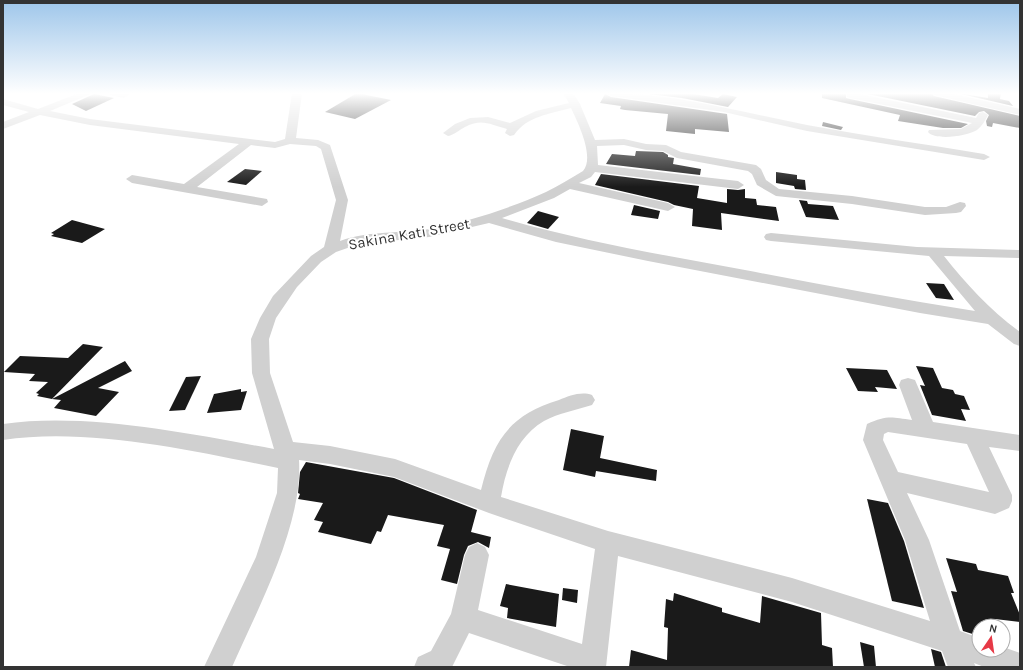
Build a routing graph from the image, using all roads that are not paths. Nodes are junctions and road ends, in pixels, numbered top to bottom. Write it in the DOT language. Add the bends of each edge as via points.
graph roads {
  1 [pos="107,124"];
  2 [pos="294,124"];
  3 [pos="462,124"];
  4 [pos="501,124"];
  5 [pos="519,124"];
  6 [pos="582,124"];
  7 [pos="790,124"];
  8 [pos="975,124"];
  9 [pos="933,132"];
  10 [pos="448,133"];
  11 [pos="290,141"];
  12 [pos="248,142"];
  13 [pos="591,144"];
  14 [pos="984,157"];
  15 [pos="592,168"];
  16 [pos="132,179"];
  17 [pos="570,185"];
  18 [pos="738,185"];
  19 [pos="186,189"];
  20 [pos="262,202"];
  21 [pos="960,206"];
  22 [pos="668,207"];
  23 [pos="488,218"];
  24 [pos="771,238"];
  25 [pos="331,249"];
  26 [pos="933,251"];
  27 [pos="1020,254"];
  28 [pos="992,319"];
  29 [pos="1020,340"];
  30 [pos="908,385"];
  31 [pos="585,400"];
  32 [pos="926,430"];
  33 [pos="3,432"];
  34 [pos="974,437"];
  35 [pos="1020,443"];
  36 [pos="287,456"];
  37 [pos="889,479"];
  38 [pos="489,503"];
  39 [pos="608,542"];
  40 [pos="478,555"];
  41 [pos="463,618"];
  42 [pos="951,641"];
  43 [pos="593,664"];
  44 [pos="218,667"];
  45 [pos="428,667"];
  46 [pos="962,667"];
  47 [pos="1020,667"];
  1 -- 12 [label="street"];
  2 -- 11 [label="street"];
  3 -- 10 [label="street"];
  4 -- 5 [label="street" via="512,129"];
  6 -- 13 [label="street"];
  7 -- 14 [label="street"];
  8 -- 9 [label="street" via="967,131"];
  11 -- 12 [label="street" via="275,145"];
  11 -- 25 [label="street" via="318,143 326,147 342,200"];
  12 -- 19 [label="street"];
  13 -- 15 [label="street"];
  13 -- 21 [label="street" via="624,142 666,148 677,155 752,168 757,172 761,182 776,192 925,210 946,211"];
  15 -- 17 [label="street, Sakina Kati Street"];
  15 -- 18 [label="street"];
  16 -- 19 [label="street"];
  17 -- 22 [label="street"];
  17 -- 23 [label="street, Sakina Kati Street"];
  19 -- 20 [label="street"];
  23 -- 25 [label="street, Sakina Kati Street" via="448,230 375,236"];
  23 -- 28 [label="street" via="556,238 648,257"];
  24 -- 26 [label="street"];
  25 -- 36 [label="street, Sakina Kati Street" via="316,259 283,295 268,318 260,339 261,373"];
  26 -- 27 [label="street"];
  26 -- 28 [label="street" via="953,278"];
  28 -- 29 [label="street"];
  30 -- 32 [label="street"];
  31 -- 38 [label="street" via="538,415 523,425 508,445 499,464"];
  32 -- 34 [label="street"];
  32 -- 37 [label="street" via="886,424 874,430 873,440"];
  33 -- 36 [label="street" via="35,428 110,432"];
  34 -- 35 [label="street"];
  34 -- 37 [label="street" via="1001,495 1001,501 995,504"];
  36 -- 38 [label="street" via="330,455 395,468"];
  36 -- 44 [label="street, Sakina Kati Street" via="288,493 267,560"];
  37 -- 42 [label="street" via="917,540"];
  38 -- 39 [label="street"];
  39 -- 42 [label="street" via="792,590"];
  39 -- 43 [label="street"];
  40 -- 41 [label="street"];
  41 -- 43 [label="street"];
  41 -- 45 [label="street" via="442,661"];
  42 -- 46 [label="street"];
  42 -- 47 [label="street"];
}
